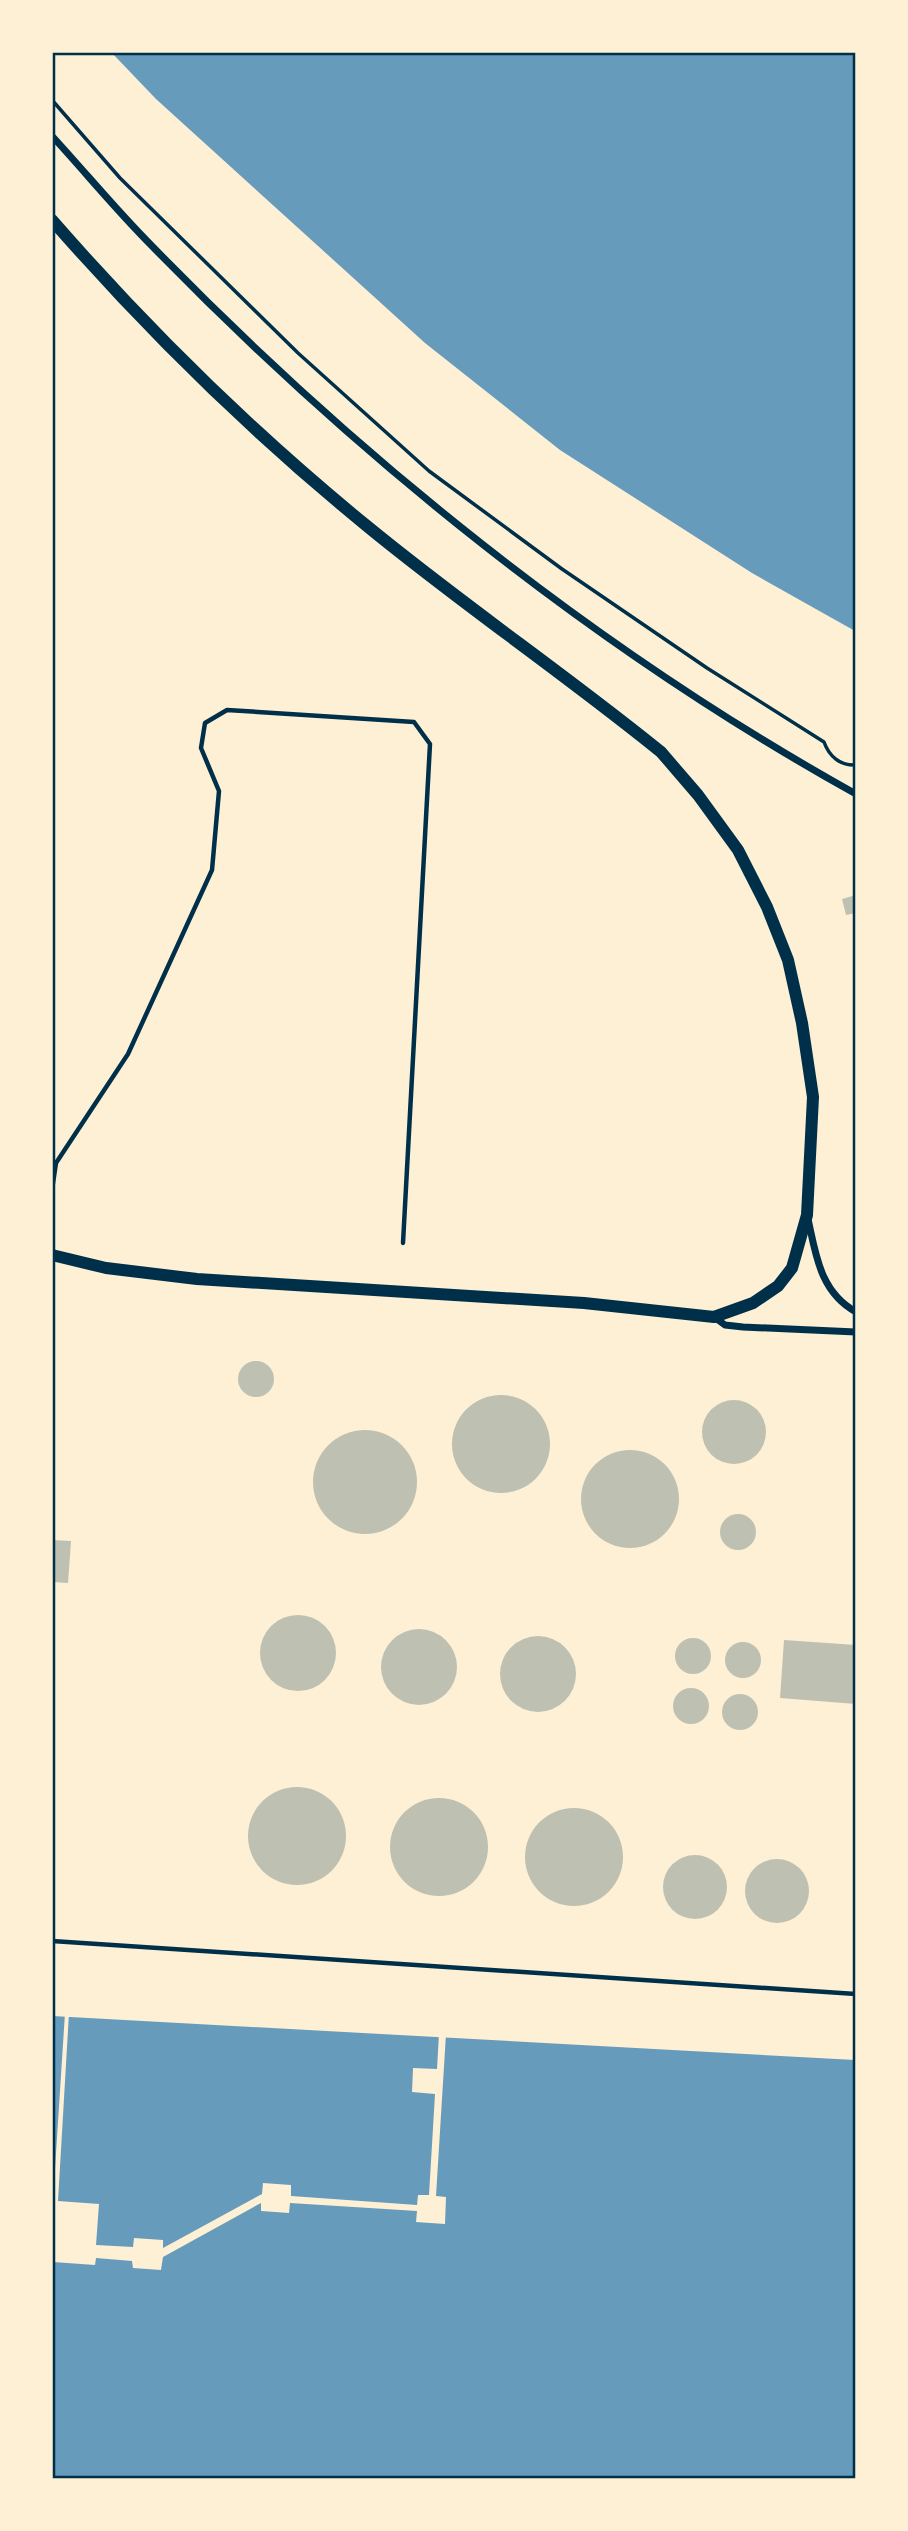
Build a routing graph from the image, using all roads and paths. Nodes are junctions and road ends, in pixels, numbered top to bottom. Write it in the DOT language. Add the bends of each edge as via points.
graph roads {
  1 [pos="52,100"];
  2 [pos="52,136"];
  3 [pos="52,220"];
  4 [pos="856,765"];
  5 [pos="856,794"];
  6 [pos="52,1190"];
  7 [pos="807,1215"];
  8 [pos="403,1243"];
  9 [pos="52,1255"];
  10 [pos="856,1312"];
  11 [pos="713,1317"];
  12 [pos="856,1332"];
  13 [pos="52,1941"];
  14 [pos="856,1994"];
  1 -- 4 [label="path" via="120,178 298,353 429,471 562,569 824,742 829,755"];
  2 -- 5 [label="street" via="151,246 278,368 414,487 668,679"];
  3 -- 7 [label="street" via="163,340 262,433 366,525 653,745 698,795 738,850 788,960 813,1097"];
  6 -- 8 [label="lane" via="56,1163 128,1054 212,870 219,791 201,748 205,723 227,710 414,722 430,744"];
  7 -- 10 [label="street" via="824,1280"];
  7 -- 11 [label="street" via="792,1268 778,1286 753,1303"];
  9 -- 11 [label="street" via="106,1268 197,1279 584,1303"];
  11 -- 12 [label="street" via="725,1325 743,1327"];
  13 -- 14 [label="lane"];
}
